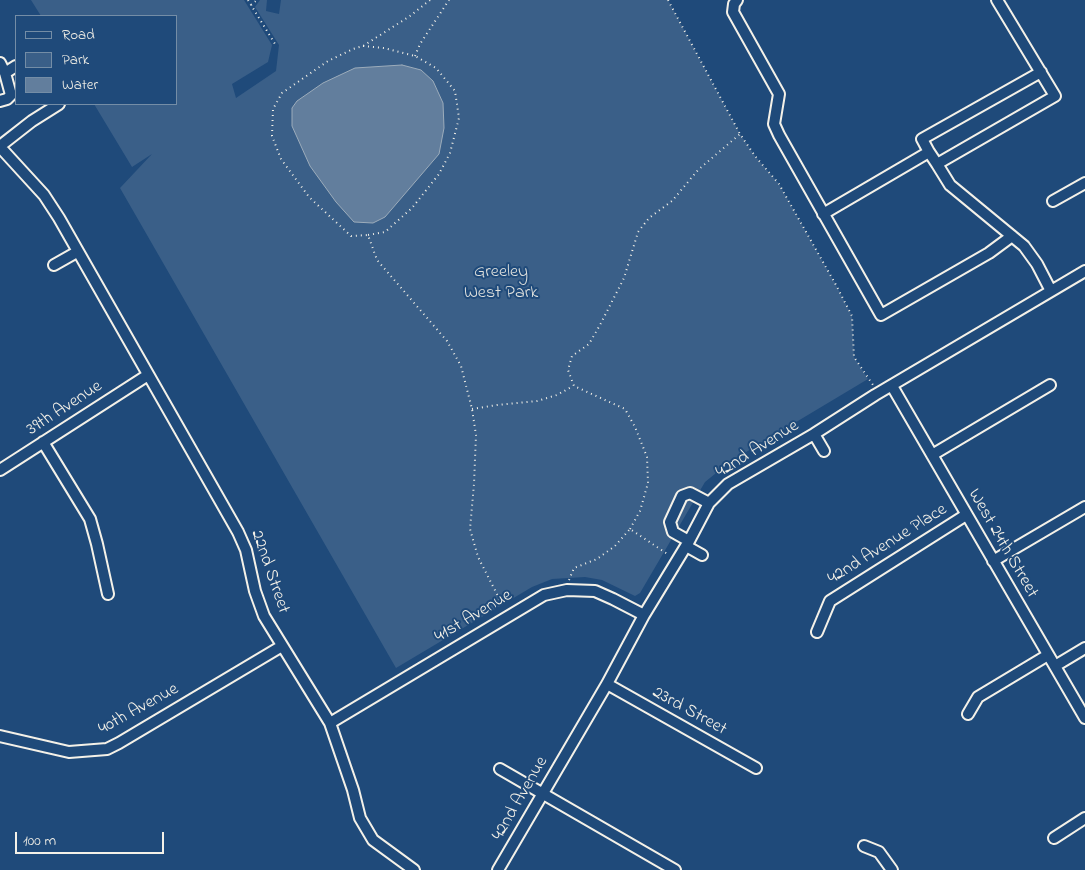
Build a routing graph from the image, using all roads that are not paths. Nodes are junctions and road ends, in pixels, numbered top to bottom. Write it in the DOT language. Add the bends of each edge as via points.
graph roads {
  1 [pos="737,0"];
  2 [pos="998,0"];
  3 [pos="3,68"];
  4 [pos="1041,72"];
  5 [pos="0,101"];
  6 [pos="52,106"];
  7 [pos="0,147"];
  8 [pos="929,152"];
  9 [pos="937,164"];
  10 [pos="1085,182"];
  11 [pos="1053,201"];
  12 [pos="823,214"];
  13 [pos="1012,236"];
  14 [pos="77,252"];
  15 [pos="54,265"];
  16 [pos="1085,272"];
  17 [pos="1051,291"];
  18 [pos="148,375"];
  19 [pos="1050,385"];
  20 [pos="892,386"];
  21 [pos="814,434"];
  22 [pos="42,442"];
  23 [pos="824,452"];
  24 [pos="932,455"];
  25 [pos="0,470"];
  26 [pos="709,503"];
  27 [pos="1085,507"];
  28 [pos="966,516"];
  29 [pos="687,544"];
  30 [pos="702,555"];
  31 [pos="993,561"];
  32 [pos="108,594"];
  33 [pos="644,616"];
  34 [pos="817,632"];
  35 [pos="282,646"];
  36 [pos="1085,648"];
  37 [pos="1048,655"];
  38 [pos="1054,666"];
  39 [pos="607,684"];
  40 [pos="968,714"];
  41 [pos="1085,718"];
  42 [pos="330,723"];
  43 [pos="0,736"];
  44 [pos="756,768"];
  45 [pos="500,769"];
  46 [pos="543,795"];
  47 [pos="1085,818"];
  48 [pos="1054,838"];
  49 [pos="864,846"];
  50 [pos="414,870"];
  51 [pos="498,870"];
  52 [pos="675,870"];
  53 [pos="892,870"];
  1 -- 12 [label="street" via="734,12 780,94 774,118 776,130"];
  2 -- 4 [label="street"];
  3 -- 5 [label="street" via="11,95"];
  4 -- 8 [label="street" via="922,140"];
  4 -- 9 [label="street" via="1055,96"];
  6 -- 7 [label="street"];
  7 -- 14 [label="street, 22nd Street" via="44,195"];
  8 -- 9 [label="street"];
  8 -- 12 [label="street"];
  9 -- 13 [label="street" via="950,185"];
  10 -- 11 [label="street"];
  12 -- 13 [label="street" via="881,315 989,253"];
  13 -- 17 [label="street" via="1037,264"];
  14 -- 15 [label="street"];
  14 -- 18 [label="street, 22nd Street"];
  16 -- 17 [label="street, 42nd Avenue"];
  17 -- 20 [label="street, 42nd Avenue"];
  18 -- 22 [label="street, 39th Avenue"];
  18 -- 35 [label="street, 22nd Street" via="238,532 264,616"];
  19 -- 24 [label="street"];
  20 -- 21 [label="street, 42nd Avenue"];
  20 -- 24 [label="street, West 24th Street"];
  21 -- 23 [label="street"];
  21 -- 26 [label="street, 42nd Avenue" via="728,484"];
  22 -- 25 [label="street, 39th Avenue"];
  22 -- 32 [label="street" via="90,519"];
  24 -- 28 [label="street, West 24th Street"];
  26 -- 29 [label="street, 42nd Avenue"];
  26 -- 29 [label="street" via="690,493 682,496 670,522 674,532"];
  27 -- 31 [label="street"];
  28 -- 31 [label="street, West 24th Street"];
  28 -- 34 [label="street, 42nd Avenue Place" via="830,601"];
  29 -- 30 [label="street"];
  29 -- 33 [label="street, 42nd Avenue"];
  31 -- 37 [label="street, West 24th Street"];
  33 -- 39 [label="street, 42nd Avenue"];
  33 -- 42 [label="street, 41st Avenue" via="595,591 567,590 544,594"];
  35 -- 42 [label="street, 22nd Street"];
  35 -- 43 [label="street, 40th Avenue" via="107,749 69,752"];
  36 -- 38 [label="street"];
  37 -- 38 [label="street, West 24th Street"];
  37 -- 40 [label="street" via="978,697"];
  38 -- 41 [label="street, West 24th Street"];
  39 -- 44 [label="street, 23rd Street"];
  39 -- 46 [label="street, 42nd Avenue"];
  42 -- 50 [label="street, 22nd Street" via="360,818 373,840"];
  45 -- 46 [label="street"];
  46 -- 51 [label="street, 42nd Avenue"];
  46 -- 52 [label="street"];
  47 -- 48 [label="street"];
  49 -- 53 [label="street" via="879,852"];
}
